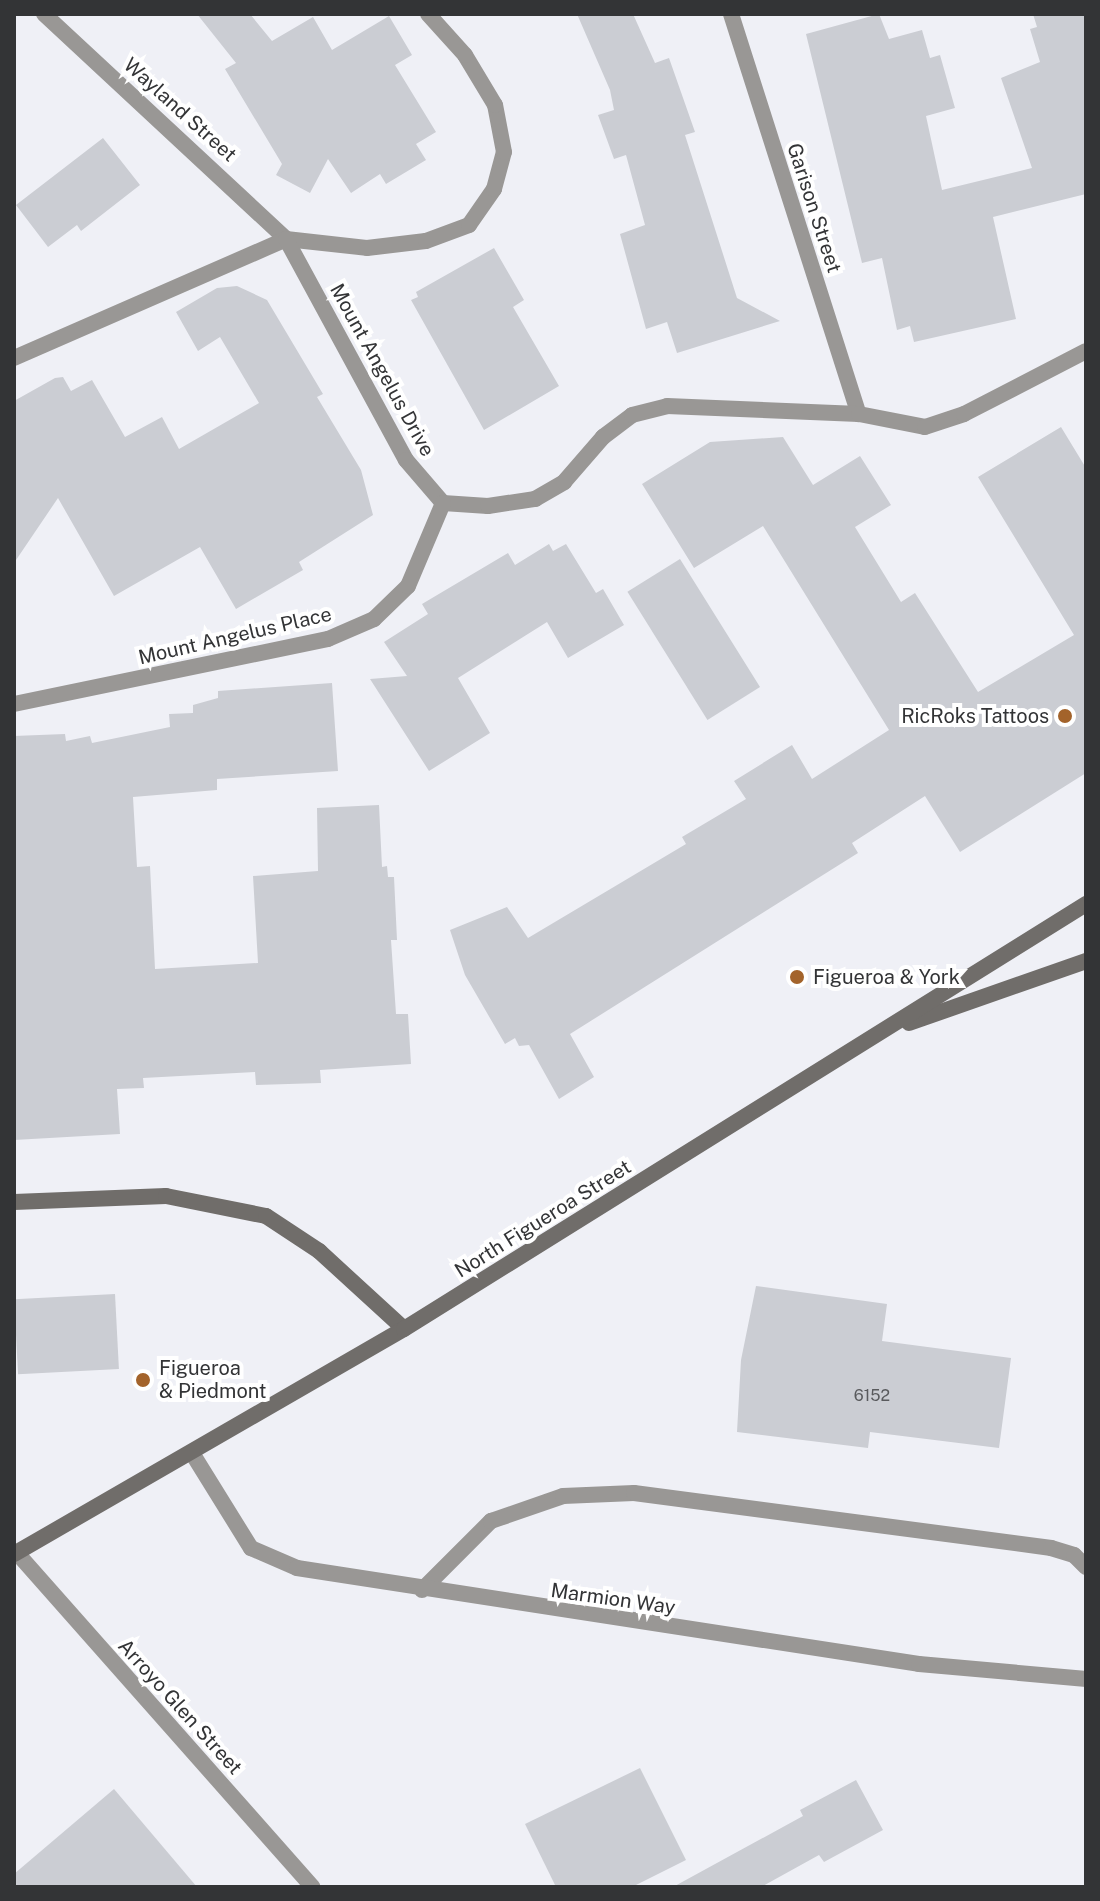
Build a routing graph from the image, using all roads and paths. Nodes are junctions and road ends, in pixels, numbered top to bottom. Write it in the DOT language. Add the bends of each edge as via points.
graph roads {
  1 [pos="44,14"];
  2 [pos="428,14"];
  3 [pos="731,14"];
  4 [pos="286,239"];
  5 [pos="1086,351"];
  6 [pos="14,358"];
  7 [pos="859,414"];
  8 [pos="443,503"];
  9 [pos="14,704"];
  10 [pos="1086,904"];
  11 [pos="1086,961"];
  12 [pos="877,1034"];
  13 [pos="14,1202"];
  14 [pos="404,1329"];
  15 [pos="192,1453"];
  16 [pos="15,1554"];
  17 [pos="1086,1567"];
  18 [pos="422,1590"];
  19 [pos="1086,1679"];
  20 [pos="312,1887"];
  1 -- 4 [label="street, Wayland Street"];
  2 -- 4 [label="street" via="465,55 495,105 504,152 494,189 469,225 426,241 367,248"];
  3 -- 7 [label="street, Garison Street"];
  4 -- 6 [label="street"];
  4 -- 8 [label="street, Mount Angelus Drive" via="406,460"];
  5 -- 7 [label="street" via="964,414 925,427"];
  7 -- 8 [label="street" via="667,406 632,415 603,437 564,482 535,499 488,506"];
  8 -- 9 [label="street, Mount Angelus Place" via="408,586 374,619 328,639"];
  10 -- 12 [label="main road, North Figueroa Street"];
  11 -- 12 [label="main road"];
  12 -- 14 [label="main road, North Figueroa Street"];
  13 -- 14 [label="main road" via="166,1196 266,1216 319,1251"];
  14 -- 15 [label="main road, North Figueroa Street"];
  15 -- 16 [label="main road, North Figueroa Street"];
  15 -- 18 [label="street, Marmion Way" via="251,1548 273,1561"];
  16 -- 20 [label="street, Arroyo Glen Street"];
  17 -- 18 [label="street" via="1074,1555 1051,1548 634,1493 563,1496 491,1521"];
  18 -- 19 [label="street, Marmion Way" via="919,1664"];
}
